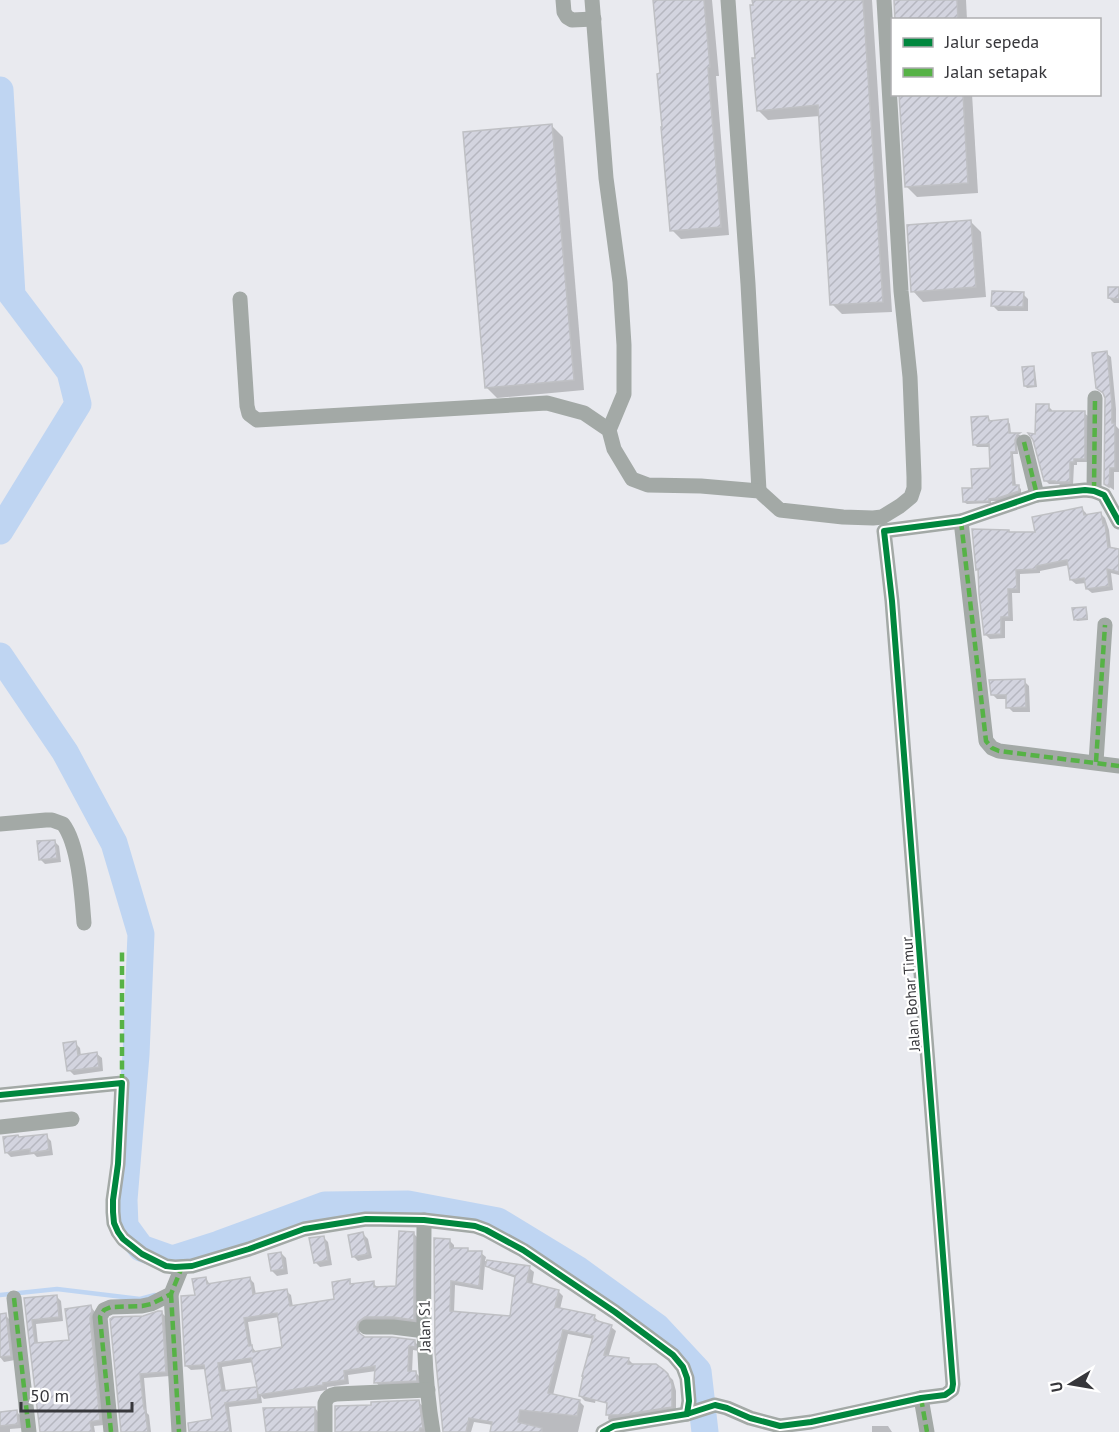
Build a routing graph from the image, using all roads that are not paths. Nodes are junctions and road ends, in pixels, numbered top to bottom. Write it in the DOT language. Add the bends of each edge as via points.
graph roads {
  1 [pos="563,0"];
  2 [pos="592,0"];
  3 [pos="728,0"];
  4 [pos="884,0"];
  5 [pos="594,19"];
  6 [pos="240,299"];
  7 [pos="1095,398"];
  8 [pos="609,430"];
  9 [pos="1024,442"];
  10 [pos="759,491"];
  11 [pos="1094,491"];
  12 [pos="1037,495"];
  13 [pos="961,521"];
  14 [pos="1119,522"];
  15 [pos="883,524"];
  16 [pos="1105,625"];
  17 [pos="1096,762"];
  18 [pos="1119,765"];
  19 [pos="0,824"];
  20 [pos="84,923"];
  21 [pos="0,1095"];
  22 [pos="72,1119"];
  23 [pos="0,1127"];
  24 [pos="424,1220"];
  25 [pos="174,1267"];
  26 [pos="171,1294"];
  27 [pos="14,1298"];
  28 [pos="366,1327"];
  29 [pos="424,1331"];
  30 [pos="428,1390"];
  31 [pos="921,1398"];
  32 [pos="690,1413"];
  33 [pos="781,1429"];
  34 [pos="29,1432"];
  35 [pos="111,1432"];
  36 [pos="179,1432"];
  37 [pos="325,1432"];
  38 [pos="433,1432"];
  39 [pos="603,1432"];
  40 [pos="927,1432"];
  1 -- 5 [label="street" via="567,17"];
  2 -- 5 [label="street"];
  3 -- 10 [label="street"];
  4 -- 15 [label="street" via="914,488 911,497"];
  5 -- 8 [label="street" via="624,345 624,394"];
  6 -- 8 [label="street" via="247,406 249,414 257,420 546,403 584,413"];
  7 -- 11 [label="street"];
  8 -- 10 [label="street" via="614,449 632,479 648,485"];
  9 -- 12 [label="street"];
  10 -- 15 [label="street" via="780,510 873,518"];
  11 -- 12 [label="street"];
  11 -- 14 [label="street" via="1103,493"];
  12 -- 13 [label="street"];
  13 -- 15 [label="street"];
  13 -- 17 [label="street" via="987,741 999,751"];
  15 -- 31 [label="street, Jalan Bohar Timur" via="953,1384 948,1394"];
  16 -- 17 [label="street"];
  17 -- 18 [label="street"];
  19 -- 20 [label="street" via="46,820 63,824 80,881"];
  21 -- 25 [label="street" via="122,1083 114,1223 123,1239 136,1250"];
  22 -- 23 [label="street"];
  24 -- 25 [label="street" via="334,1223 192,1266"];
  24 -- 29 [label="street, Jalan S1"];
  24 -- 32 [label="street" via="475,1226 498,1236 673,1354 687,1378"];
  25 -- 26 [label="street"];
  26 -- 35 [label="street" via="152,1304 111,1307 100,1317"];
  26 -- 36 [label="street"];
  27 -- 34 [label="street"];
  28 -- 29 [label="street"];
  29 -- 30 [label="street, Jalan S1"];
  30 -- 37 [label="street" via="331,1395 325,1403"];
  30 -- 38 [label="street, Jalan S1"];
  31 -- 33 [label="street"];
  31 -- 40 [label="street"];
  32 -- 33 [label="street" via="715,1405"];
  32 -- 39 [label="street" via="614,1426"];
}
